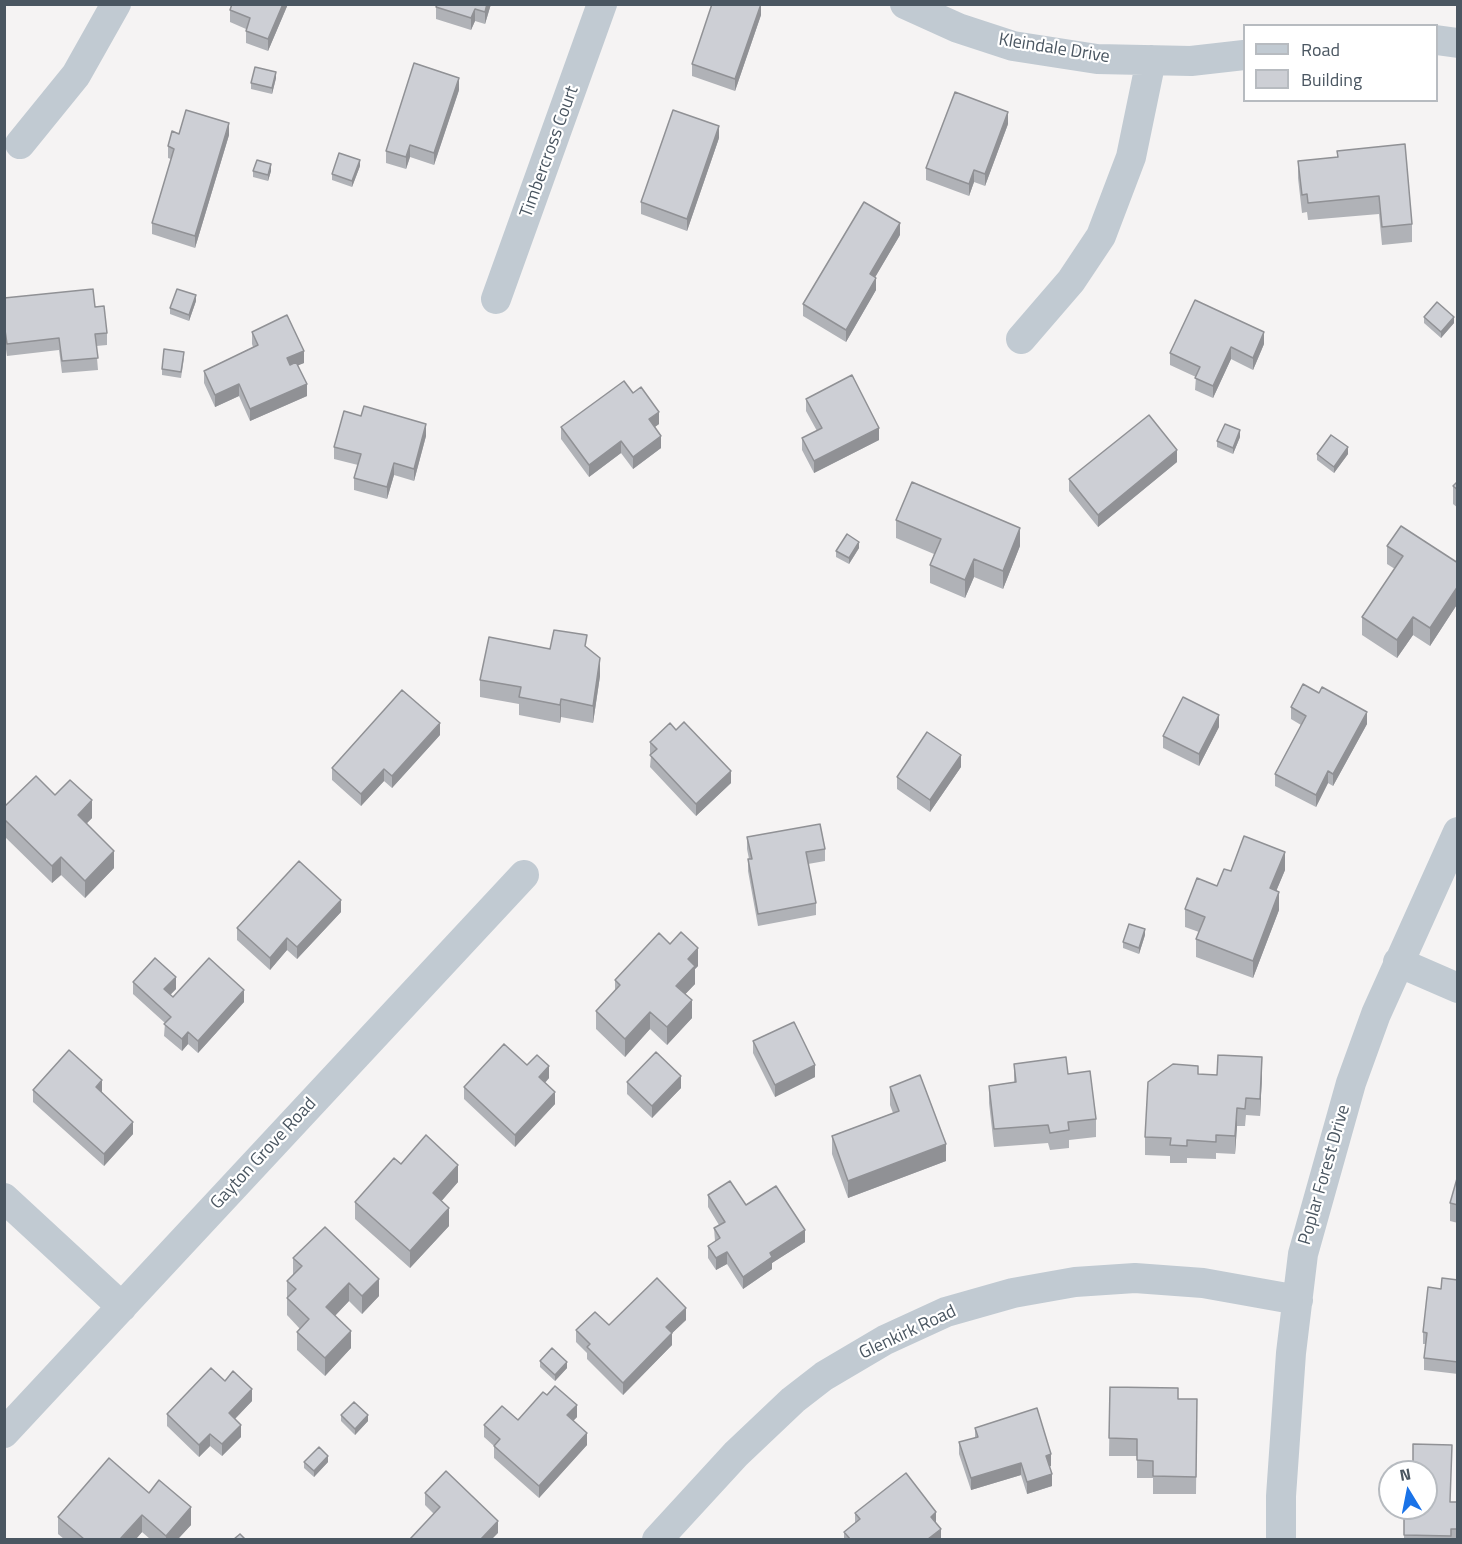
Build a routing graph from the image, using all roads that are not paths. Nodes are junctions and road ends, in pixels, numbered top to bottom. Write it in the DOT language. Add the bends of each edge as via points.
graph roads {
  1 [pos="116,4"];
  2 [pos="602,4"];
  3 [pos="905,4"];
  4 [pos="1438,40"];
  5 [pos="1458,43"];
  6 [pos="1243,55"];
  7 [pos="1151,60"];
  8 [pos="20,144"];
  9 [pos="496,299"];
  10 [pos="1021,339"];
  11 [pos="1458,832"];
  12 [pos="524,875"];
  13 [pos="1398,962"];
  14 [pos="1458,987"];
  15 [pos="4,1198"];
  16 [pos="1298,1300"];
  17 [pos="122,1307"];
  18 [pos="4,1433"];
  19 [pos="657,1539"];
  20 [pos="1281,1539"];
  1 -- 8 [label="street" via="76,75"];
  2 -- 9 [label="street, Timbercross Court"];
  3 -- 7 [label="street, Kleindale Drive" via="958,28 1013,46 1097,59"];
  4 -- 5 [label="street"];
  6 -- 7 [label="street, Kleindale Drive" via="1191,61"];
  7 -- 10 [label="street" via="1131,157 1101,236 1071,281"];
  11 -- 13 [label="street, Poplar Forest Drive"];
  12 -- 17 [label="street, Gayton Grove Road"];
  13 -- 14 [label="street"];
  13 -- 16 [label="street, Poplar Forest Drive" via="1351,1083 1303,1254"];
  15 -- 17 [label="street"];
  16 -- 19 [label="street, Glenkirk Road" via="1203,1283 1135,1278 1075,1282 1012,1293 946,1312 885,1340 824,1376 793,1400"];
  16 -- 20 [label="street, Poplar Forest Drive" via="1291,1353"];
  17 -- 18 [label="street, Gayton Grove Road"];
}
